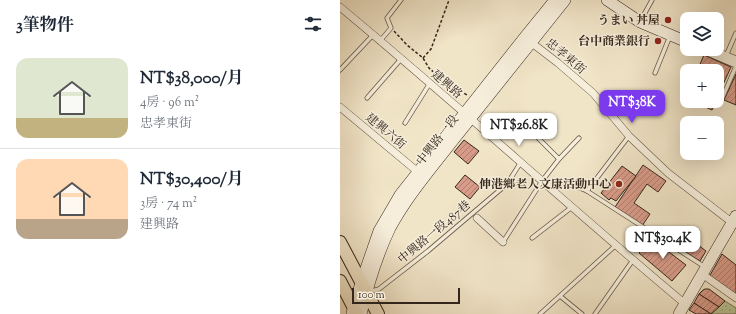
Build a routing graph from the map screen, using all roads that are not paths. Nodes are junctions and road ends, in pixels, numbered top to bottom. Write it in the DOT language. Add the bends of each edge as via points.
graph roads {
  1 [pos="401,0"];
  2 [pos="556,0"];
  3 [pos="565,0"];
  4 [pos="607,0"];
  5 [pos="652,0"];
  6 [pos="340,7"];
  7 [pos="640,22"];
  8 [pos="736,34"];
  9 [pos="373,35"];
  10 [pos="671,35"];
  11 [pos="680,39"];
  12 [pos="528,40"];
  13 [pos="380,41"];
  14 [pos="722,56"];
  15 [pos="402,58"];
  16 [pos="731,60"];
  17 [pos="736,66"];
  18 [pos="340,70"];
  19 [pos="655,73"];
  20 [pos="430,83"];
  21 [pos="724,94"];
  22 [pos="367,98"];
  23 [pos="340,107"];
  24 [pos="468,116"];
  25 [pos="406,123"];
  26 [pos="533,133"];
  27 [pos="629,136"];
  28 [pos="579,138"];
  29 [pos="559,159"];
  30 [pos="520,162"];
  31 [pos="418,172"];
  32 [pos="542,182"];
  33 [pos="587,191"];
  34 [pos="572,207"];
  35 [pos="477,218"];
  36 [pos="735,221"];
  37 [pos="532,238"];
  38 [pos="340,242"];
  39 [pos="503,242"];
  40 [pos="616,245"];
  41 [pos="633,260"];
  42 [pos="704,271"];
  43 [pos="340,281"];
  44 [pos="364,287"];
  45 [pos="560,296"];
  46 [pos="736,298"];
  47 [pos="684,303"];
  48 [pos="354,313"];
  49 [pos="378,314"];
  50 [pos="540,314"];
  51 [pos="582,314"];
  52 [pos="595,314"];
  53 [pos="679,314"];
  1 -- 13 [label="lane" via="387,18 391,28"];
  2 -- 12 [label="main road, 中興路一段"];
  3 -- 12 [label="main road, 中興路一段"];
  4 -- 7 [label="main road"];
  5 -- 7 [label="lane"];
  6 -- 9 [label="street, 建興路"];
  7 -- 10 [label="main road"];
  8 -- 16 [label="lane"];
  9 -- 13 [label="street, 建興路"];
  9 -- 18 [label="lane"];
  10 -- 11 [label="main road"];
  10 -- 19 [label="lane"];
  12 -- 24 [label="main road, 中興路一段"];
  12 -- 24 [label="main road, 中興路一段" via="476,100"];
  12 -- 27 [label="street, 忠孝東街" via="593,93"];
  13 -- 15 [label="street, 建興路"];
  14 -- 16 [label="main road"];
  15 -- 20 [label="street, 建興路"];
  15 -- 22 [label="lane"];
  17 -- 21 [label="lane"];
  20 -- 24 [label="street, 建興路"];
  20 -- 25 [label="lane"];
  23 -- 31 [label="street, 建興六街"];
  24 -- 30 [label="street, 建興路"];
  24 -- 31 [label="main road, 中興路一段"];
  24 -- 44 [label="main road, 中興路一段" via="398,213"];
  26 -- 29 [label="lane"];
  27 -- 33 [label="lane"];
  27 -- 36 [label="street, 忠孝東街" via="668,173"];
  28 -- 29 [label="lane"];
  29 -- 32 [label="lane"];
  30 -- 32 [label="street, 建興路"];
  30 -- 44 [label="lane, 中興路一段487巷" via="507,184 428,251 379,289"];
  31 -- 44 [label="main road, 中興路一段" via="400,195 379,231"];
  32 -- 33 [label="lane" via="565,182"];
  32 -- 34 [label="street, 建興路"];
  32 -- 39 [label="lane"];
  33 -- 42 [label="lane"];
  34 -- 37 [label="lane"];
  34 -- 40 [label="street, 建興路"];
  35 -- 39 [label="street"];
  36 -- 42 [label="main road"];
  38 -- 44 [label="main road"];
  40 -- 41 [label="street, 建興路"];
  40 -- 45 [label="lane"];
  41 -- 47 [label="street, 建興路"];
  41 -- 52 [label="lane"];
  42 -- 46 [label="street"];
  42 -- 47 [label="main road"];
  43 -- 48 [label="main road"];
  44 -- 48 [label="main road, 中興路一段"];
  44 -- 49 [label="main road"];
  45 -- 50 [label="lane"];
  45 -- 51 [label="lane"];
  47 -- 53 [label="main road"];
}
